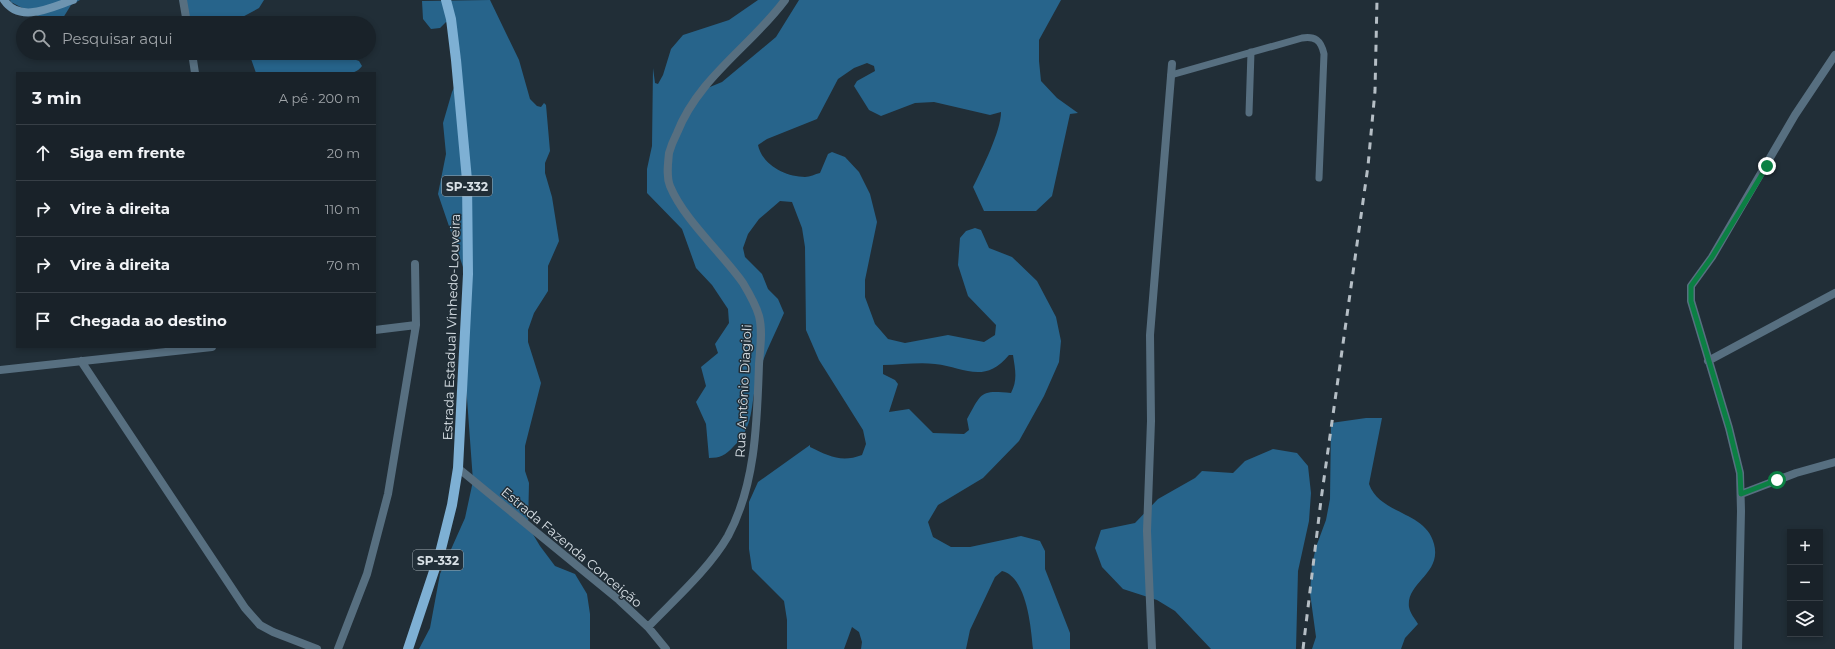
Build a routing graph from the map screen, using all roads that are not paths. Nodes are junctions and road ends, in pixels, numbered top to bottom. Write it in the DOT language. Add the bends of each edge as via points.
graph roads {
  1 [pos="4,0"];
  2 [pos="73,0"];
  3 [pos="183,0"];
  4 [pos="446,0"];
  5 [pos="785,0"];
  6 [pos="186,16"];
  7 [pos="1251,52"];
  8 [pos="1835,55"];
  9 [pos="193,60"];
  10 [pos="1172,64"];
  11 [pos="195,72"];
  12 [pos="1171,75"];
  13 [pos="1249,113"];
  14 [pos="1319,178"];
  15 [pos="415,264"];
  16 [pos="1835,293"];
  17 [pos="416,325"];
  18 [pos="376,330"];
  19 [pos="203,348"];
  20 [pos="81,361"];
  21 [pos="1708,361"];
  22 [pos="0,370"];
  23 [pos="1835,462"];
  24 [pos="458,468"];
  25 [pos="1741,494"];
  26 [pos="648,627"];
  27 [pos="317,649"];
  28 [pos="338,649"];
  29 [pos="408,649"];
  30 [pos="666,649"];
  31 [pos="1152,649"];
  32 [pos="1738,649"];
  1 -- 2 [label="street" via="14,9 26,13"];
  3 -- 6 [label="street"];
  4 -- 24 [label="main road, Estrada Estadual Vinhedo-Louveira / SP-332" via="451,19 468,180 468,274"];
  5 -- 26 [label="street, Rua Antônio Diagioli" via="698,94 682,118 670,151 667,170 670,186 683,208 743,282 753,300 759,316 759,358 753,450 746,491 737,518 717,553"];
  7 -- 12 [label="lane"];
  7 -- 13 [label="lane"];
  7 -- 14 [label="lane" via="1311,37 1318,40 1322,46 1324,54"];
  8 -- 21 [label="street" via="1795,115 1712,257 1691,286 1691,301"];
  9 -- 11 [label="street"];
  10 -- 12 [label="street"];
  12 -- 31 [label="street" via="1150,335 1148,530"];
  15 -- 17 [label="street"];
  16 -- 21 [label="street"];
  17 -- 18 [label="street"];
  17 -- 28 [label="street" via="388,494 366,574"];
  19 -- 20 [label="street"];
  20 -- 22 [label="street"];
  20 -- 27 [label="street" via="245,608 260,625"];
  21 -- 25 [label="street" via="1731,436 1740,473"];
  23 -- 25 [label="street" via="1796,473"];
  24 -- 26 [label="street, Estrada Fazenda Conceição" via="619,600"];
  24 -- 29 [label="main road, Estrada Estadual Vinhedo-Louveira / SP-332" via="440,553"];
  25 -- 32 [label="street"];
  26 -- 30 [label="street, Estrada Fazenda Conceição"];
}
